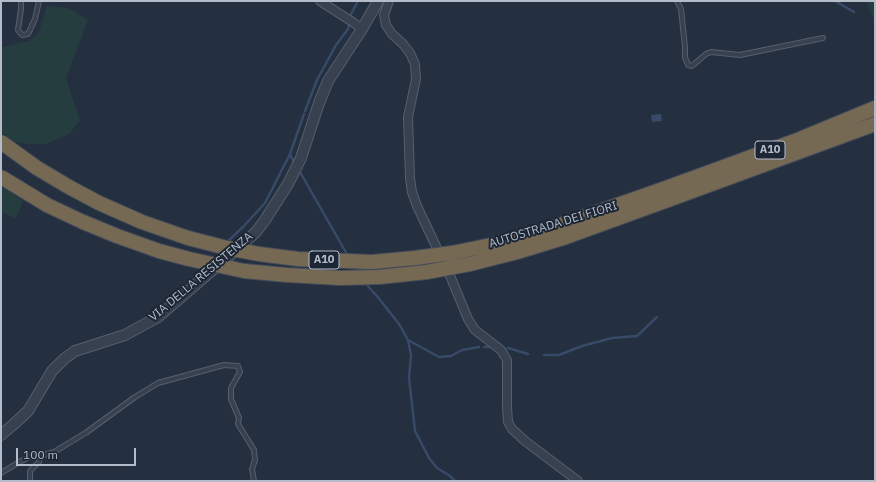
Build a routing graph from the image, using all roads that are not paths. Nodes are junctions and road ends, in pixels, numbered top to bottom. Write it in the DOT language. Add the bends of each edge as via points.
graph roads {
  1 [pos="21,1"];
  2 [pos="39,1"];
  3 [pos="320,1"];
  4 [pos="378,1"];
  5 [pos="389,1"];
  6 [pos="677,1"];
  7 [pos="358,26"];
  8 [pos="823,38"];
  9 [pos="875,108"];
  10 [pos="875,124"];
  11 [pos="1,142"];
  12 [pos="1,177"];
  13 [pos="666,194"];
  14 [pos="1,435"];
  15 [pos="40,456"];
  16 [pos="1,473"];
  17 [pos="30,481"];
  18 [pos="254,481"];
  19 [pos="578,481"];
  1 -- 2 [label="lane" via="18,30 22,35 28,34"];
  3 -- 7 [label="street"];
  4 -- 7 [label="street, VIA DELLA RESISTENZA"];
  5 -- 19 [label="street" via="384,16 386,25 410,53 415,64 416,79 408,117 412,192 468,319 475,330 501,350 507,360 508,422 512,429"];
  6 -- 8 [label="lane" via="681,9 688,65 692,66 711,52 740,55"];
  7 -- 14 [label="street, VIA DELLA RESISTENZA" via="328,81 301,158 266,220 256,232 158,317 124,335 75,351 64,359 52,371 28,411"];
  9 -- 13 [label="highway, AUTOSTRADA DEI FIORI / A10"];
  10 -- 13 [label="highway, AUTOSTRADA DEI FIORI / A10"];
  11 -- 13 [label="highway, AUTOSTRADA DEI FIORI / A10, bridge" via="69,187 142,222 227,248 298,259 372,262 452,253 546,230"];
  12 -- 13 [label="highway, AUTOSTRADA DEI FIORI / A10, bridge" via="47,205 83,222 189,260 244,271 340,278 427,272 517,252 566,237"];
  15 -- 16 [label="lane" via="20,461"];
  15 -- 17 [label="lane" via="39,462 30,471"];
  15 -- 18 [label="lane" via="54,452 87,432 158,383 224,365 238,366 240,372 231,388 231,399 238,424 254,450"];
}
